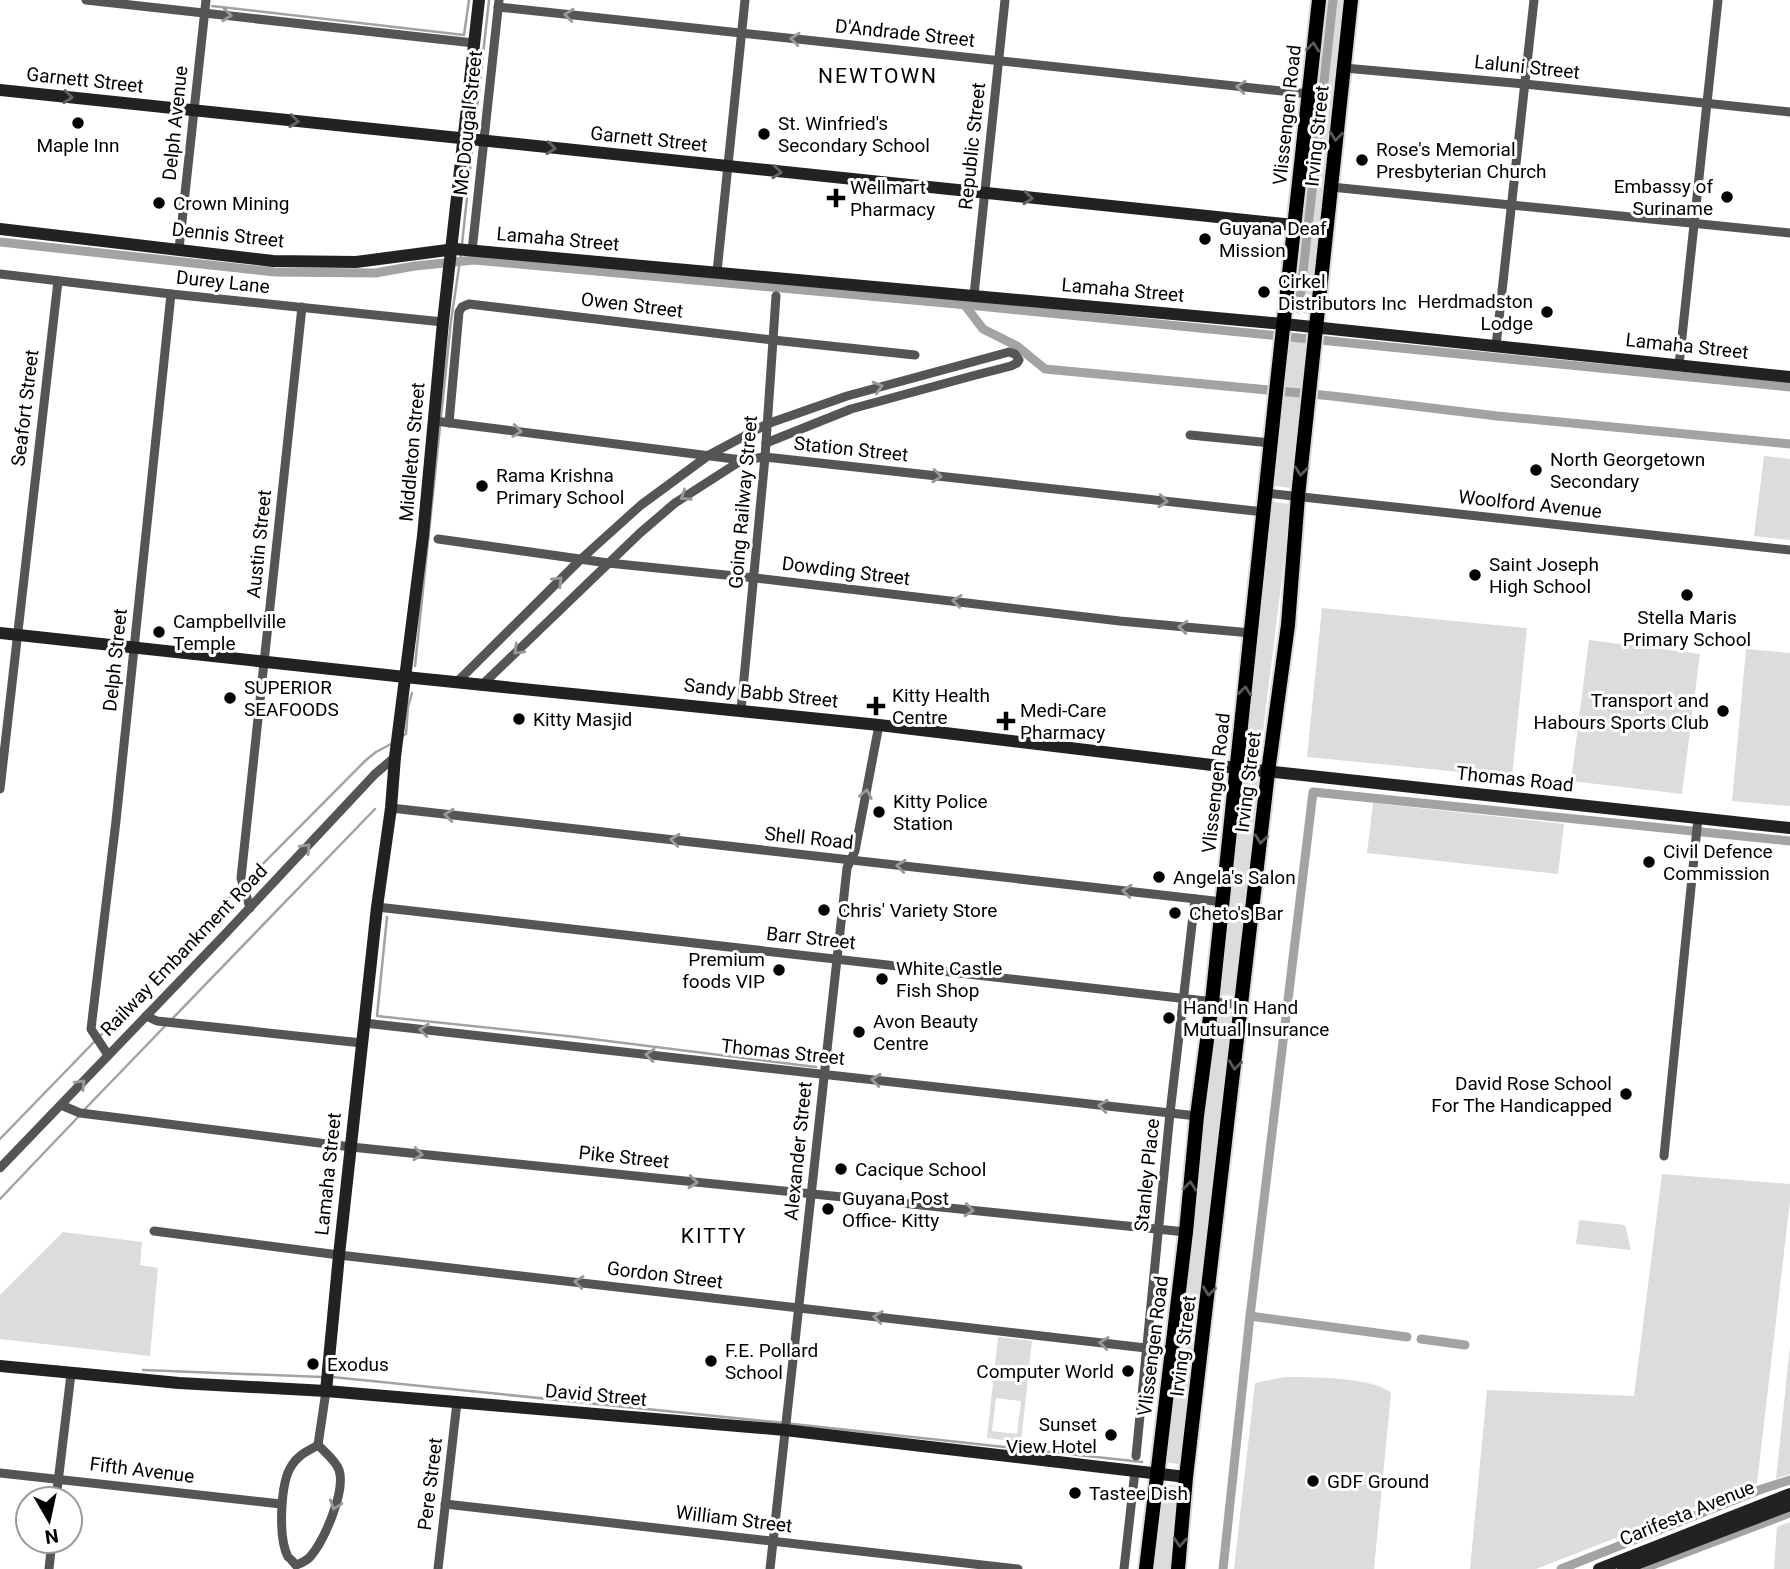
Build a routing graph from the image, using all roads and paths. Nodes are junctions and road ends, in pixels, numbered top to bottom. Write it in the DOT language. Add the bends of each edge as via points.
graph roads {
  1 [pos="86,0"];
  2 [pos="206,0"];
  3 [pos="479,0"];
  4 [pos="746,0"];
  5 [pos="1005,0"];
  6 [pos="1319,0"];
  7 [pos="1351,0"];
  8 [pos="1534,0"];
  9 [pos="1718,0"];
  10 [pos="499,4"];
  11 [pos="205,12"];
  12 [pos="742,33"];
  13 [pos="474,43"];
  14 [pos="999,61"];
  15 [pos="1343,68"];
  16 [pos="1525,83"];
  17 [pos="0,90"];
  18 [pos="1308,94"];
  19 [pos="1707,104"];
  20 [pos="193,111"];
  21 [pos="1790,112"];
  22 [pos="464,139"];
  23 [pos="483,141"];
  24 [pos="727,166"];
  25 [pos="1331,187"];
  26 [pos="984,193"];
  27 [pos="1511,205"];
  28 [pos="1694,223"];
  29 [pos="1294,225"];
  30 [pos="0,229"];
  31 [pos="1790,233"];
  32 [pos="179,249"];
  33 [pos="471,251"];
  34 [pos="452,252"];
  35 [pos="717,272"];
  36 [pos="0,274"];
  37 [pos="58,281"];
  38 [pos="171,294"];
  39 [pos="974,295"];
  40 [pos="776,296"];
  41 [pos="302,307"];
  42 [pos="443,322"];
  43 [pos="1284,324"];
  44 [pos="1315,336"];
  45 [pos="773,340"];
  46 [pos="1496,346"];
  47 [pos="915,355"];
  48 [pos="1679,365"];
  49 [pos="1790,377"];
  50 [pos="847,396"];
  51 [pos="851,409"];
  52 [pos="435,421"];
  53 [pos="449,423"];
  54 [pos="767,424"];
  55 [pos="1190,435"];
  56 [pos="766,443"];
  57 [pos="1271,443"];
  58 [pos="709,455"];
  59 [pos="765,457"];
  60 [pos="742,460"];
  61 [pos="1266,493"];
  62 [pos="1298,496"];
  63 [pos="1264,512"];
  64 [pos="438,539"];
  65 [pos="1790,550"];
  66 [pos="580,559"];
  67 [pos="608,563"];
  68 [pos="755,578"];
  69 [pos="0,633"];
  70 [pos="1251,633"];
  71 [pos="17,634"];
  72 [pos="133,647"];
  73 [pos="264,661"];
  74 [pos="405,677"];
  75 [pos="458,681"];
  76 [pos="483,684"];
  77 [pos="741,710"];
  78 [pos="879,725"];
  79 [pos="395,757"];
  80 [pos="1237,768"];
  81 [pos="1268,772"];
  82 [pos="375,774"];
  83 [pos="393,780"];
  84 [pos="0,789"];
  85 [pos="391,808"];
  86 [pos="1697,822"];
  87 [pos="1790,828"];
  88 [pos="851,860"];
  89 [pos="1195,899"];
  90 [pos="1223,902"];
  91 [pos="377,907"];
  92 [pos="250,908"];
  93 [pos="836,959"];
  94 [pos="1184,998"];
  95 [pos="1212,1002"];
  96 [pos="1241,1005"];
  97 [pos="146,1016"];
  98 [pos="365,1023"];
  99 [pos="362,1043"];
  100 [pos="108,1055"];
  101 [pos="824,1074"];
  102 [pos="61,1105"];
  103 [pos="1170,1113"];
  104 [pos="1197,1116"];
  105 [pos="351,1147"];
  106 [pos="1664,1156"];
  107 [pos="0,1168"];
  108 [pos="811,1194"];
  109 [pos="1159,1229"];
  110 [pos="154,1231"];
  111 [pos="1185,1232"];
  112 [pos="339,1255"];
  113 [pos="799,1308"];
  114 [pos="1146,1348"];
  115 [pos="1172,1351"];
  116 [pos="0,1366"];
  117 [pos="71,1374"];
  118 [pos="326,1382"];
  119 [pos="457,1402"];
  120 [pos="785,1425"];
  121 [pos="318,1446"];
  122 [pos="1136,1456"];
  123 [pos="1136,1471"];
  124 [pos="0,1473"];
  125 [pos="1156,1473"];
  126 [pos="1186,1477"];
  127 [pos="59,1478"];
  128 [pos="58,1485"];
  129 [pos="1790,1494"];
  130 [pos="281,1504"];
  131 [pos="445,1504"];
  132 [pos="1790,1505"];
  133 [pos="773,1541"];
  134 [pos="296,1567"];
  135 [pos="438,1569"];
  136 [pos="769,1569"];
  137 [pos="1018,1569"];
  138 [pos="1124,1569"];
  139 [pos="1146,1569"];
  140 [pos="1178,1569"];
  141 [pos="1599,1569"];
  142 [pos="1623,1569"];
  1 -- 11 [label="street"];
  2 -- 11 [label="street, Delph Avenue"];
  3 -- 13 [label="street, Middleton Street"];
  4 -- 12 [label="street"];
  5 -- 14 [label="street, Republic Street"];
  18 -- 6 [label="main road, Vlissengen Road, one-way"];
  7 -- 15 [label="main road, Irving Street"];
  8 -- 16 [label="street"];
  9 -- 19 [label="street"];
  12 -- 10 [label="street, D'Andrade Street, one-way"];
  10 -- 23 [label="street, Mc Dougal Street"];
  11 -- 13 [label="street, one-way"];
  11 -- 20 [label="street, Delph Avenue"];
  14 -- 12 [label="street, D'Andrade Street, one-way"];
  12 -- 24 [label="street"];
  13 -- 22 [label="street, Middleton Street"];
  18 -- 14 [label="street, D'Andrade Street, one-way"];
  14 -- 26 [label="street, Republic Street"];
  15 -- 16 [label="street, Laluni Street"];
  15 -- 25 [label="main road, Irving Street, one-way"];
  16 -- 19 [label="street, Laluni Street"];
  16 -- 27 [label="street"];
  17 -- 20 [label="street, Garnett Street, one-way"];
  18 -- 29 [label="main road, Vlissengen Road"];
  19 -- 21 [label="street, Laluni Street"];
  19 -- 28 [label="street"];
  20 -- 22 [label="street, Garnett Street, one-way"];
  20 -- 32 [label="street, Delph Avenue"];
  22 -- 23 [label="street, Garnett Street"];
  22 -- 34 [label="street, Middleton Street"];
  23 -- 24 [label="street, Garnett Street, one-way"];
  23 -- 33 [label="street, Mc Dougal Street"];
  24 -- 26 [label="street, Garnett Street, one-way"];
  24 -- 35 [label="street"];
  25 -- 27 [label="street"];
  25 -- 44 [label="main road, Irving Street"];
  26 -- 29 [label="street, Garnett Street, one-way"];
  26 -- 39 [label="street, Republic Street"];
  27 -- 28 [label="street"];
  27 -- 46 [label="street"];
  28 -- 31 [label="street"];
  28 -- 48 [label="street"];
  29 -- 43 [label="main road, Vlissengen Road"];
  30 -- 32 [label="street, Dennis Street"];
  32 -- 34 [label="street, Dennis Street" via="272,261 356,262"];
  33 -- 34 [label="street, Lamaha Street"];
  33 -- 35 [label="street, Lamaha Street"];
  34 -- 42 [label="street, Middleton Street"];
  35 -- 39 [label="street, Lamaha Street"];
  36 -- 37 [label="street, Durey Lane"];
  37 -- 38 [label="street, Durey Lane"];
  37 -- 71 [label="street, Seafort Street"];
  38 -- 41 [label="street, Durey Lane"];
  38 -- 72 [label="street, Delph Street"];
  39 -- 43 [label="street, Lamaha Street"];
  40 -- 45 [label="street, Going Railway Street"];
  41 -- 42 [label="street, Durey Lane"];
  41 -- 73 [label="street, Austin Street"];
  42 -- 52 [label="street, Middleton Street"];
  43 -- 44 [label="street, Lamaha Street"];
  43 -- 57 [label="main road, Vlissengen Road"];
  44 -- 46 [label="street, Lamaha Street"];
  44 -- 62 [label="main road, Irving Street, one-way"];
  45 -- 47 [label="street, Owen Street"];
  45 -- 53 [label="street, Owen Street" via="469,304 459,312"];
  45 -- 54 [label="street, Going Railway Street"];
  46 -- 48 [label="street, Lamaha Street"];
  48 -- 49 [label="street, Lamaha Street"];
  50 -- 51 [label="street"];
  50 -- 51 [label="street, one-way" via="1009,352 1019,359 1011,366"];
  50 -- 54 [label="street"];
  51 -- 56 [label="street"];
  52 -- 53 [label="street, Station Street"];
  52 -- 74 [label="street, Middleton Street"];
  53 -- 58 [label="street, Station Street, one-way"];
  54 -- 56 [label="street, Going Railway Street"];
  54 -- 58 [label="street"];
  55 -- 57 [label="street"];
  56 -- 59 [label="street, Going Railway Street"];
  57 -- 61 [label="main road, Vlissengen Road"];
  58 -- 60 [label="street, Station Street"];
  58 -- 66 [label="street" via="641,505"];
  59 -- 60 [label="street, Station Street"];
  59 -- 63 [label="street, Station Street, one-way"];
  59 -- 68 [label="street, Going Railway Street"];
  60 -- 67 [label="street, one-way" via="675,503"];
  61 -- 62 [label="street, Woolford Avenue"];
  61 -- 63 [label="main road, Vlissengen Road"];
  62 -- 65 [label="street, Woolford Avenue"];
  62 -- 81 [label="main road, Irving Street" via="1288,625"];
  63 -- 70 [label="main road, Vlissengen Road"];
  64 -- 66 [label="street, Dowding Street"];
  66 -- 67 [label="street, Dowding Street"];
  75 -- 66 [label="street, one-way"];
  67 -- 68 [label="street, Dowding Street"];
  67 -- 76 [label="street, one-way"];
  70 -- 68 [label="street, Dowding Street, one-way"];
  68 -- 77 [label="street, Going Railway Street"];
  69 -- 71 [label="street, Sandy Babb Street"];
  80 -- 70 [label="main road, Vlissengen Road, one-way"];
  71 -- 72 [label="street, Sandy Babb Street"];
  71 -- 84 [label="street, Seafort Street"];
  72 -- 73 [label="street, Sandy Babb Street"];
  72 -- 100 [label="street, Delph Street" via="92,1032"];
  73 -- 74 [label="street, Sandy Babb Street"];
  73 -- 92 [label="street, Austin Street" via="241,878"];
  74 -- 75 [label="street, Sandy Babb Street"];
  74 -- 79 [label="street, Middleton Street"];
  75 -- 76 [label="street, Sandy Babb Street"];
  76 -- 77 [label="street, Sandy Babb Street"];
  77 -- 78 [label="street, Sandy Babb Street"];
  78 -- 80 [label="street, Sandy Babb Street"];
  88 -- 78 [label="street, Alexander Street, one-way"];
  79 -- 82 [label="street, Railway Embankment Road"];
  79 -- 83 [label="street, Middleton Street"];
  80 -- 81 [label="street, Thomas Road"];
  80 -- 90 [label="main road, Vlissengen Road"];
  81 -- 86 [label="street, Thomas Road"];
  81 -- 96 [label="main road, Irving Street, one-way"];
  82 -- 83 [label="street"];
  92 -- 82 [label="street, Railway Embankment Road, one-way"];
  83 -- 85 [label="street, Middleton Street"];
  88 -- 85 [label="street, Shell Road, one-way"];
  85 -- 91 [label="street, Middleton Street"];
  86 -- 87 [label="street, Thomas Road"];
  86 -- 106 [label="street"];
  89 -- 88 [label="street, Shell Road, one-way"];
  88 -- 93 [label="street, Alexander Street"];
  89 -- 90 [label="street, Shell Road"];
  89 -- 94 [label="street, Stanley Place"];
  90 -- 95 [label="main road, Vlissengen Road"];
  91 -- 93 [label="street, Barr Street"];
  91 -- 98 [label="street, Lamaha Street"];
  92 -- 97 [label="street, Railway Embankment Road"];
  93 -- 94 [label="street, Barr Street"];
  93 -- 101 [label="street, Alexander Street"];
  94 -- 95 [label="street, Barr Street"];
  94 -- 103 [label="street, Stanley Place"];
  95 -- 96 [label="street, Barr Street"];
  95 -- 104 [label="main road, Vlissengen Road"];
  96 -- 126 [label="main road, Irving Street, one-way"];
  97 -- 99 [label="street" via="157,1021"];
  97 -- 100 [label="street, Railway Embankment Road"];
  98 -- 99 [label="street, Lamaha Street"];
  101 -- 98 [label="street, Thomas Street, one-way"];
  99 -- 105 [label="street, Lamaha Street"];
  102 -- 100 [label="street, Railway Embankment Road, one-way"];
  103 -- 101 [label="street, Thomas Street, one-way"];
  101 -- 108 [label="street, Alexander Street"];
  102 -- 105 [label="street, Pike Street" via="80,1113"];
  102 -- 107 [label="street, Railway Embankment Road"];
  103 -- 104 [label="street, Thomas Street"];
  103 -- 109 [label="street, Stanley Place"];
  111 -- 104 [label="main road, Vlissengen Road, one-way"];
  105 -- 108 [label="street, Pike Street, one-way"];
  105 -- 112 [label="street, Lamaha Street"];
  108 -- 109 [label="street, Pike Street, one-way"];
  108 -- 113 [label="street, Alexander Street"];
  109 -- 111 [label="street, Pike Street"];
  109 -- 114 [label="street, Stanley Place"];
  110 -- 112 [label="street, Gordon Street"];
  111 -- 115 [label="main road, Vlissengen Road"];
  113 -- 112 [label="street, Gordon Street, one-way"];
  112 -- 118 [label="street, Lamaha Street"];
  114 -- 113 [label="street, Gordon Street, one-way"];
  113 -- 120 [label="street, Alexander Street"];
  114 -- 115 [label="street, Gordon Street"];
  114 -- 122 [label="street, Stanley Place"];
  115 -- 125 [label="main road, Vlissengen Road"];
  116 -- 117 [label="street, David Street"];
  117 -- 118 [label="street, David Street" via="178,1383"];
  117 -- 127 [label="street"];
  118 -- 119 [label="street, David Street"];
  118 -- 121 [label="street, Lamaha Street"];
  119 -- 120 [label="street, David Street"];
  119 -- 131 [label="street, Pere Street"];
  120 -- 123 [label="street, David Street"];
  120 -- 133 [label="street, Alexander Street"];
  121 -- 130 [label="street" via="299,1455 290,1467"];
  121 -- 134 [label="street, one-way" via="339,1470 341,1484 318,1546"];
  123 -- 125 [label="street, David Street"];
  123 -- 138 [label="street"];
  124 -- 127 [label="street, Fifth Avenue"];
  125 -- 126 [label="street, David Street"];
  125 -- 139 [label="main road, Vlissengen Road"];
  126 -- 140 [label="main road, Irving Street, one-way"];
  127 -- 128 [label="street"];
  127 -- 130 [label="street, Fifth Avenue"];
  129 -- 141 [label="street, Carifesta Avenue"];
  130 -- 134 [label="street" via="286,1549"];
  131 -- 133 [label="street, William Street"];
  131 -- 135 [label="street, Pere Street"];
  132 -- 142 [label="street, Carifesta Avenue"];
  133 -- 136 [label="street, Alexander Street"];
  133 -- 137 [label="street, William Street"];
}
